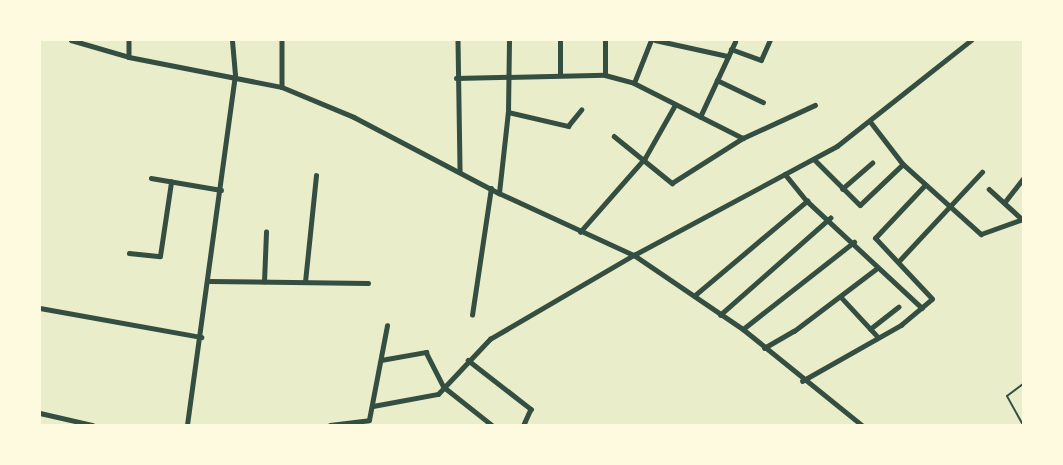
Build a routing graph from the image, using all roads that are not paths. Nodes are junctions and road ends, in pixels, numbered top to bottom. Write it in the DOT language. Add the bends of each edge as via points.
graph roads {
  1 [pos="70,40"];
  2 [pos="129,40"];
  3 [pos="232,40"];
  4 [pos="282,40"];
  5 [pos="458,40"];
  6 [pos="509,40"];
  7 [pos="560,40"];
  8 [pos="605,40"];
  9 [pos="651,40"];
  10 [pos="655,40"];
  11 [pos="770,40"];
  12 [pos="971,40"];
  13 [pos="735,42"];
  14 [pos="731,49"];
  15 [pos="728,56"];
  16 [pos="130,57"];
  17 [pos="560,74"];
  18 [pos="235,75"];
  19 [pos="605,75"];
  20 [pos="508,77"];
  21 [pos="456,78"];
  22 [pos="717,80"];
  23 [pos="634,83"];
  24 [pos="282,87"];
  25 [pos="763,102"];
  26 [pos="675,105"];
  27 [pos="815,105"];
  28 [pos="581,110"];
  29 [pos="508,112"];
  30 [pos="700,117"];
  31 [pos="870,121"];
  32 [pos="614,136"];
  33 [pos="743,138"];
  34 [pos="645,158"];
  35 [pos="814,159"];
  36 [pos="872,163"];
  37 [pos="903,164"];
  38 [pos="460,172"];
  39 [pos="982,172"];
  40 [pos="785,174"];
  41 [pos="316,176"];
  42 [pos="151,178"];
  43 [pos="1023,179"];
  44 [pos="171,182"];
  45 [pos="925,184"];
  46 [pos="491,188"];
  47 [pos="842,189"];
  48 [pos="989,189"];
  49 [pos="221,190"];
  50 [pos="500,193"];
  51 [pos="807,201"];
  52 [pos="1004,203"];
  53 [pos="950,207"];
  54 [pos="830,218"];
  55 [pos="1023,219"];
  56 [pos="266,232"];
  57 [pos="580,232"];
  58 [pos="854,242"];
  59 [pos="129,253"];
  60 [pos="634,255"];
  61 [pos="898,262"];
  62 [pos="876,269"];
  63 [pos="209,281"];
  64 [pos="264,282"];
  65 [pos="304,282"];
  66 [pos="368,283"];
  67 [pos="694,296"];
  68 [pos="841,297"];
  69 [pos="898,307"];
  70 [pos="40,308"];
  71 [pos="922,308"];
  72 [pos="472,315"];
  73 [pos="720,315"];
  74 [pos="387,326"];
  75 [pos="870,328"];
  76 [pos="743,329"];
  77 [pos="201,337"];
  78 [pos="878,337"];
  79 [pos="764,348"];
  80 [pos="381,360"];
  81 [pos="468,360"];
  82 [pos="802,381"];
  83 [pos="1023,384"];
  84 [pos="444,387"];
  85 [pos="373,406"];
  86 [pos="40,413"];
  87 [pos="93,425"];
  88 [pos="187,425"];
  89 [pos="330,425"];
  90 [pos="492,425"];
  91 [pos="524,425"];
  92 [pos="862,425"];
  93 [pos="1023,425"];
  1 -- 16 [label="street"];
  2 -- 16 [label="street"];
  3 -- 18 [label="street"];
  4 -- 24 [label="street"];
  5 -- 21 [label="street"];
  6 -- 20 [label="street"];
  7 -- 17 [label="street"];
  8 -- 19 [label="street"];
  9 -- 23 [label="street"];
  10 -- 15 [label="street"];
  11 -- 14 [label="street" via="761,60"];
  12 -- 31 [label="street"];
  13 -- 14 [label="street"];
  14 -- 15 [label="street"];
  15 -- 22 [label="street"];
  16 -- 18 [label="street"];
  17 -- 19 [label="street"];
  17 -- 20 [label="street"];
  18 -- 24 [label="street"];
  18 -- 49 [label="street"];
  19 -- 23 [label="street"];
  20 -- 21 [label="street"];
  20 -- 29 [label="street"];
  21 -- 38 [label="street"];
  22 -- 25 [label="street"];
  22 -- 30 [label="street"];
  23 -- 26 [label="street"];
  24 -- 38 [label="street" via="354,117"];
  26 -- 30 [label="street"];
  26 -- 34 [label="street"];
  27 -- 33 [label="street"];
  28 -- 29 [label="street" via="568,126"];
  29 -- 50 [label="street"];
  30 -- 33 [label="street"];
  31 -- 35 [label="street"];
  31 -- 37 [label="street"];
  32 -- 34 [label="street"];
  33 -- 34 [label="street" via="672,183"];
  34 -- 57 [label="street"];
  35 -- 40 [label="street"];
  35 -- 47 [label="street"];
  36 -- 47 [label="street"];
  37 -- 45 [label="street"];
  37 -- 47 [label="street" via="861,205"];
  38 -- 46 [label="street"];
  39 -- 53 [label="street"];
  40 -- 51 [label="street"];
  40 -- 60 [label="street"];
  41 -- 65 [label="street"];
  42 -- 44 [label="street"];
  43 -- 52 [label="street"];
  44 -- 49 [label="street"];
  44 -- 59 [label="street" via="160,256"];
  45 -- 53 [label="street"];
  45 -- 61 [label="street" via="875,238"];
  46 -- 50 [label="street"];
  46 -- 72 [label="street"];
  48 -- 52 [label="street"];
  49 -- 63 [label="street"];
  50 -- 57 [label="street"];
  51 -- 54 [label="street"];
  51 -- 67 [label="street"];
  52 -- 55 [label="street"];
  53 -- 55 [label="street" via="984,235"];
  53 -- 61 [label="street"];
  54 -- 58 [label="street"];
  54 -- 73 [label="street"];
  56 -- 64 [label="street"];
  57 -- 60 [label="street"];
  58 -- 62 [label="street"];
  58 -- 76 [label="street"];
  60 -- 67 [label="street"];
  60 -- 81 [label="street" via="490,339"];
  61 -- 71 [label="street" via="932,295"];
  62 -- 68 [label="street"];
  62 -- 71 [label="street"];
  63 -- 64 [label="street"];
  63 -- 77 [label="street"];
  64 -- 65 [label="street"];
  65 -- 66 [label="street"];
  67 -- 73 [label="street"];
  68 -- 75 [label="street"];
  68 -- 79 [label="street"];
  69 -- 75 [label="street"];
  70 -- 77 [label="street"];
  71 -- 78 [label="street"];
  73 -- 76 [label="street"];
  74 -- 80 [label="street"];
  75 -- 78 [label="street"];
  76 -- 79 [label="street"];
  77 -- 88 [label="street"];
  78 -- 82 [label="street"];
  79 -- 82 [label="street"];
  80 -- 84 [label="street" via="426,352"];
  80 -- 85 [label="street"];
  81 -- 84 [label="street"];
  81 -- 91 [label="street" via="530,409"];
  82 -- 92 [label="street"];
  83 -- 93 [label="lane" via="1007,396"];
  84 -- 85 [label="street" via="438,394"];
  84 -- 90 [label="street"];
  85 -- 89 [label="street" via="368,420"];
  86 -- 87 [label="street"];
}
